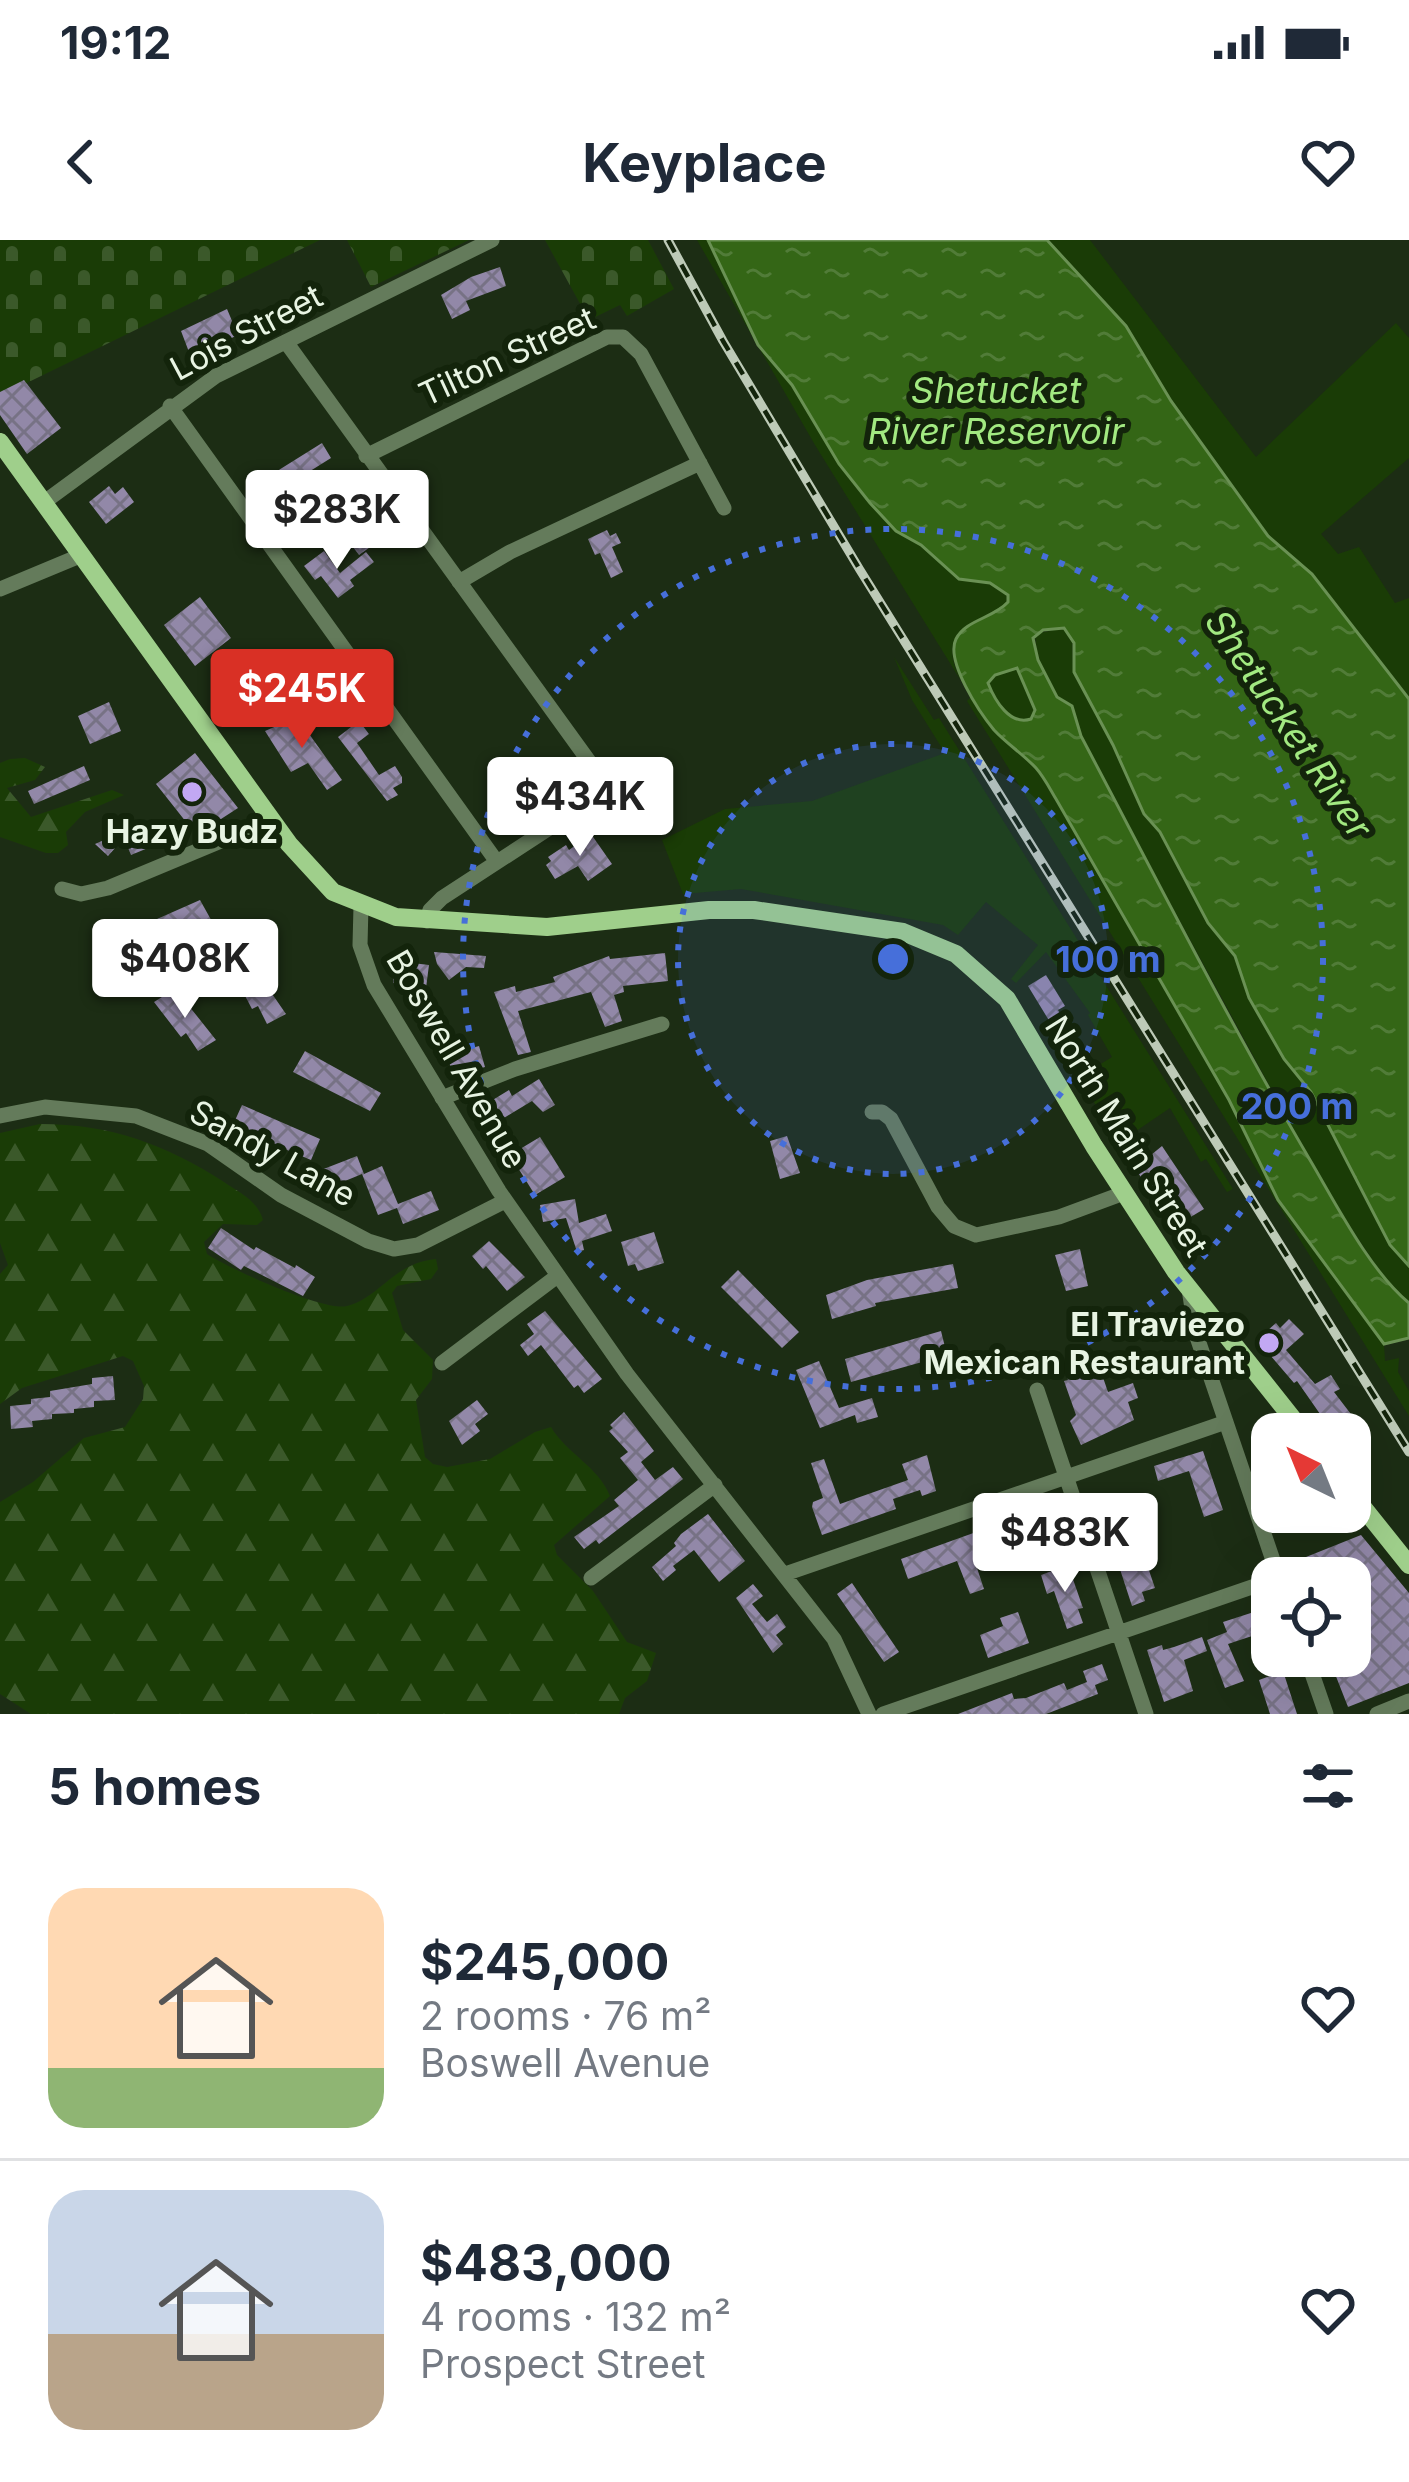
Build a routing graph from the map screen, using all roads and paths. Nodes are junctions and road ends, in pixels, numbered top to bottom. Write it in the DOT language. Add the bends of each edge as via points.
graph roads {
  1 [pos="492,240"];
  2 [pos="286,342"];
  3 [pos="170,406"];
  4 [pos="0,442"];
  5 [pos="366,456"];
  6 [pos="700,463"];
  7 [pos="43,502"];
  8 [pos="724,508"];
  9 [pos="82,555"];
  10 [pos="459,582"];
  11 [pos="0,589"];
  12 [pos="271,820"];
  13 [pos="497,862"];
  14 [pos="62,889"];
  15 [pos="361,906"];
  16 [pos="427,921"];
  17 [pos="662,1024"];
  18 [pos="442,1098"];
  19 [pos="872,1112"];
  20 [pos="0,1116"];
  21 [pos="1124,1193"];
  22 [pos="505,1201"];
  23 [pos="556,1277"];
  24 [pos="1189,1289"];
  25 [pos="442,1363"];
  26 [pos="1037,1390"];
  27 [pos="1287,1413"];
  28 [pos="1226,1422"];
  29 [pos="1066,1477"];
  30 [pos="715,1485"];
  31 [pos="1371,1517"];
  32 [pos="1270,1557"];
  33 [pos="1409,1565"];
  34 [pos="785,1574"];
  35 [pos="591,1578"];
  36 [pos="1251,1587"];
  37 [pos="1119,1633"];
  38 [pos="1313,1677"];
  39 [pos="1409,1701"];
  40 [pos="869,1714"];
  41 [pos="883,1714"];
  42 [pos="1146,1714"];
  43 [pos="1326,1714"];
  44 [pos="1377,1714"];
  1 -- 2 [label="street, Lois Street"];
  2 -- 3 [label="street, Lois Street"];
  2 -- 5 [label="street"];
  3 -- 7 [label="street, Lois Street"];
  3 -- 13 [label="street"];
  4 -- 7 [label="main road"];
  5 -- 6 [label="street, Tilton Street" via="607,337 623,337 641,354"];
  5 -- 10 [label="street"];
  6 -- 8 [label="street, Tilton Street"];
  6 -- 10 [label="street"];
  7 -- 9 [label="main road"];
  9 -- 11 [label="street"];
  9 -- 12 [label="main road"];
  10 -- 13 [label="street" via="609,789"];
  12 -- 14 [label="street" via="108,888 81,895"];
  12 -- 15 [label="main road" via="321,883"];
  13 -- 16 [label="street" via="437,902"];
  15 -- 16 [label="main road, North Main Street"];
  15 -- 18 [label="street, Boswell Avenue" via="369,974"];
  16 -- 21 [label="main road, North Main Street" via="547,927 740,909 932,941 1007,999"];
  17 -- 18 [label="street"];
  18 -- 22 [label="street, Boswell Avenue"];
  19 -- 21 [label="street" via="891,1119 938,1208 976,1234"];
  20 -- 22 [label="street, Sandy Lane" via="45,1107 136,1116 208,1144 281,1195 394,1249"];
  21 -- 24 [label="main road, North Main Street"];
  22 -- 23 [label="street, Boswell Avenue"];
  23 -- 25 [label="street"];
  23 -- 30 [label="street, Boswell Avenue"];
  24 -- 27 [label="main road, North Main Street"];
  24 -- 28 [label="street"];
  26 -- 29 [label="street"];
  28 -- 29 [label="street"];
  28 -- 32 [label="street"];
  29 -- 34 [label="street"];
  29 -- 37 [label="street"];
  30 -- 34 [label="street, Boswell Avenue"];
  30 -- 35 [label="street"];
  31 -- 33 [label="main road"];
  34 -- 40 [label="street, Boswell Avenue" via="843,1654"];
  36 -- 37 [label="street"];
  37 -- 41 [label="street"];
  37 -- 42 [label="street"];
  38 -- 43 [label="street"];
  39 -- 44 [label="street"];
}
